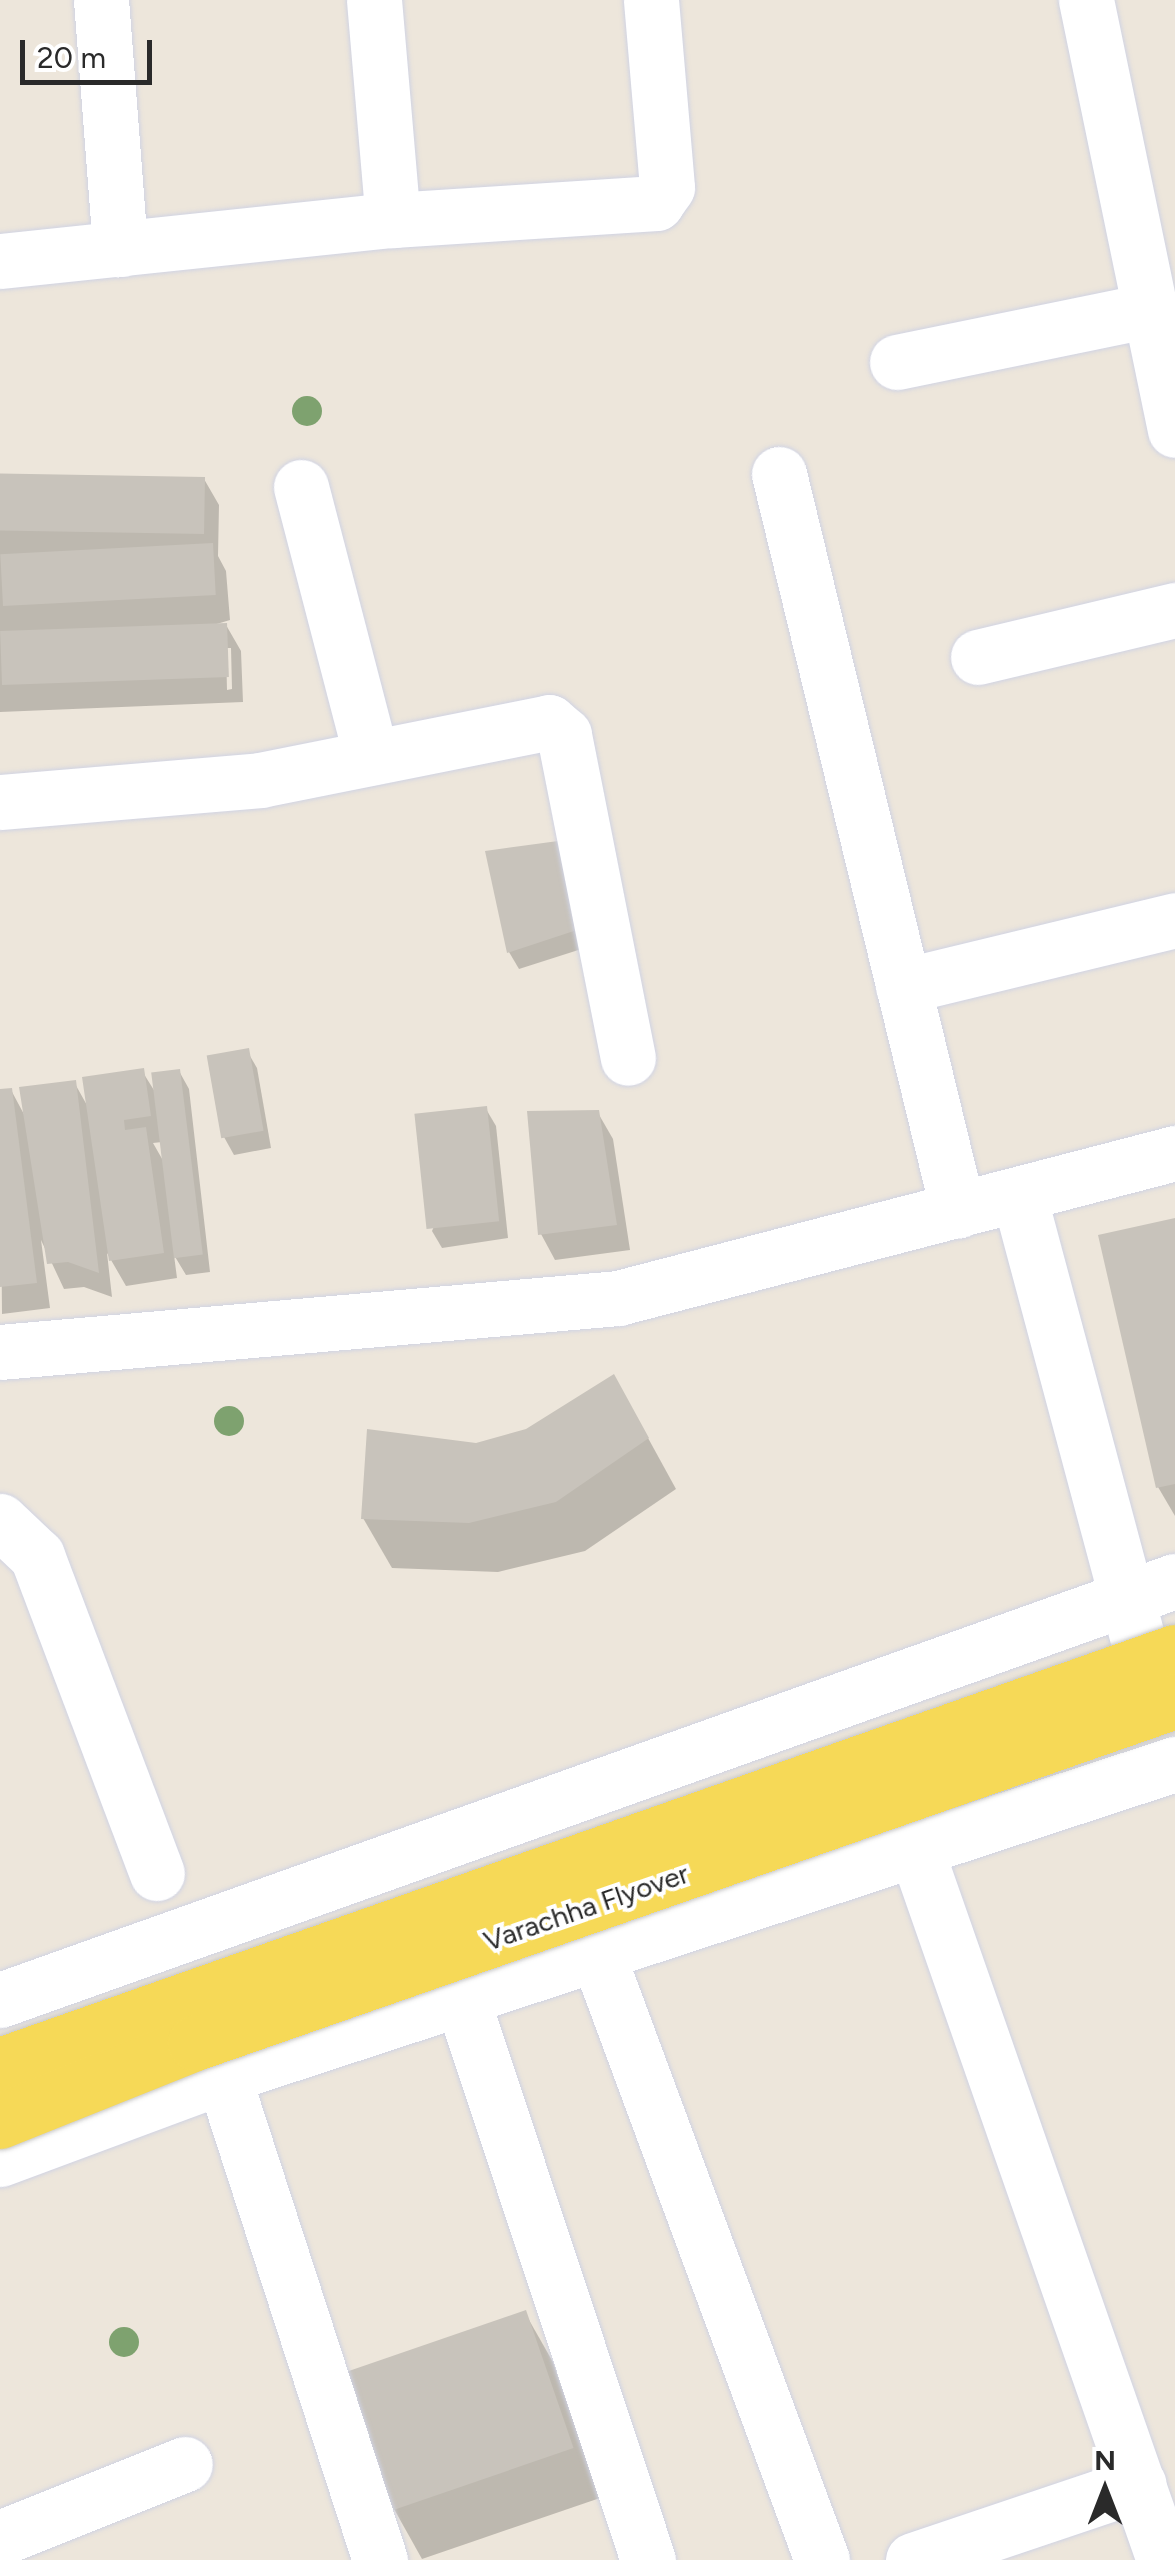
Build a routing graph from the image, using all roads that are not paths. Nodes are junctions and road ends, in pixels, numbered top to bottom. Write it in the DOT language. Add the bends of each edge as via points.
graph roads {
  1 [pos="101,0"];
  2 [pos="374,0"];
  3 [pos="651,0"];
  4 [pos="1086,0"];
  5 [pos="393,220"];
  6 [pos="120,249"];
  7 [pos="0,261"];
  8 [pos="1150,310"];
  9 [pos="896,362"];
  10 [pos="1175,430"];
  11 [pos="779,474"];
  12 [pos="301,487"];
  13 [pos="1175,610"];
  14 [pos="978,657"];
  15 [pos="371,756"];
  16 [pos="0,802"];
  17 [pos="1175,920"];
  18 [pos="904,986"];
  19 [pos="628,1058"];
  20 [pos="1175,1153"];
  21 [pos="1019,1196"];
  22 [pos="958,1211"];
  23 [pos="0,1352"];
  24 [pos="0,1522"];
  25 [pos="1152,1589"];
  26 [pos="1175,1652"];
  27 [pos="1175,1701"];
  28 [pos="1173,1773"];
  29 [pos="915,1846"];
  30 [pos="157,1873"];
  31 [pos="596,1954"];
  32 [pos="0,1963"];
  33 [pos="76,1971"];
  34 [pos="0,2000"];
  35 [pos="463,2002"];
  36 [pos="0,2065"];
  37 [pos="223,2076"];
  38 [pos="0,2121"];
  39 [pos="0,2159"];
  40 [pos="185,2464"];
  41 [pos="1139,2484"];
  42 [pos="0,2538"];
  43 [pos="380,2560"];
  44 [pos="648,2560"];
  45 [pos="822,2560"];
  46 [pos="913,2560"];
  47 [pos="1164,2560"];
  1 -- 6 [label="street"];
  2 -- 5 [label="street"];
  3 -- 5 [label="street" via="662,200"];
  4 -- 8 [label="street"];
  5 -- 6 [label="street"];
  6 -- 7 [label="street"];
  8 -- 9 [label="street"];
  8 -- 10 [label="street"];
  11 -- 18 [label="street"];
  12 -- 15 [label="street"];
  13 -- 14 [label="street"];
  15 -- 16 [label="street" via="198,788"];
  15 -- 19 [label="street" via="537,721 558,726"];
  17 -- 18 [label="street"];
  18 -- 22 [label="street"];
  20 -- 21 [label="street"];
  21 -- 22 [label="street"];
  21 -- 25 [label="street"];
  22 -- 23 [label="street" via="618,1298"];
  24 -- 30 [label="street" via="36,1556"];
  25 -- 28 [label="street"];
  25 -- 33 [label="street"];
  26 -- 36 [label="main road, Varachha Flyover, bridge"];
  27 -- 38 [label="main road, Varachha Flyover, bridge" via="195,2044"];
  28 -- 29 [label="street"];
  29 -- 31 [label="street"];
  29 -- 41 [label="street"];
  31 -- 35 [label="street"];
  31 -- 45 [label="street"];
  32 -- 33 [label="street"];
  33 -- 34 [label="street"];
  35 -- 37 [label="street"];
  35 -- 44 [label="street"];
  37 -- 39 [label="street"];
  37 -- 43 [label="street"];
  40 -- 42 [label="street"];
  41 -- 46 [label="street"];
  41 -- 47 [label="street"];
}
